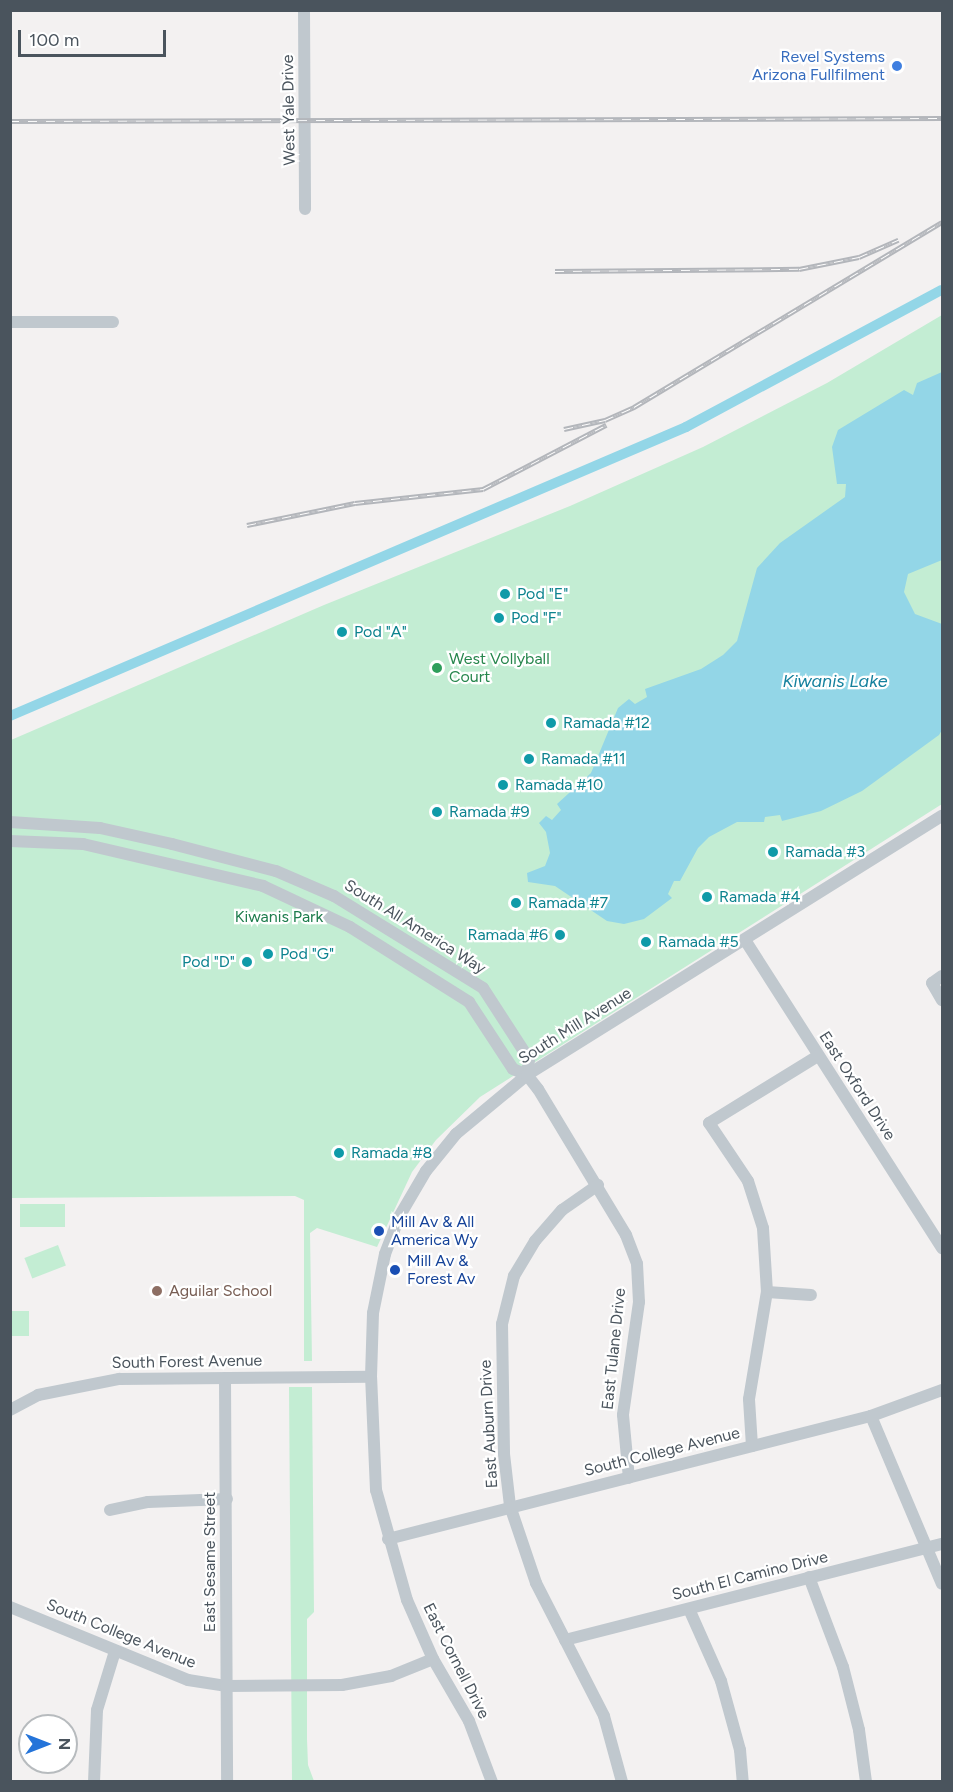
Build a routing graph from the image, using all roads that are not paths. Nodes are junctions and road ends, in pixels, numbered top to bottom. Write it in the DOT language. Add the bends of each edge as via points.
graph roads {
  1 [pos="304,10"];
  2 [pos="305,209"];
  3 [pos="10,322"];
  4 [pos="112,322"];
  5 [pos="942,816"];
  6 [pos="10,822"];
  7 [pos="10,841"];
  8 [pos="311,885"];
  9 [pos="304,902"];
  10 [pos="745,940"];
  11 [pos="937,980"];
  12 [pos="942,1000"];
  13 [pos="514,1034"];
  14 [pos="498,1044"];
  15 [pos="818,1056"];
  16 [pos="527,1075"];
  17 [pos="598,1185"];
  18 [pos="942,1248"];
  19 [pos="767,1292"];
  20 [pos="811,1295"];
  21 [pos="371,1377"];
  22 [pos="225,1378"];
  23 [pos="942,1390"];
  24 [pos="10,1410"];
  25 [pos="871,1416"];
  26 [pos="752,1446"];
  27 [pos="628,1478"];
  28 [pos="227,1499"];
  29 [pos="510,1506"];
  30 [pos="110,1510"];
  31 [pos="388,1539"];
  32 [pos="942,1544"];
  33 [pos="928,1549"];
  34 [pos="808,1577"];
  35 [pos="942,1584"];
  36 [pos="10,1607"];
  37 [pos="689,1609"];
  38 [pos="565,1640"];
  39 [pos="115,1652"];
  40 [pos="433,1659"];
  41 [pos="226,1686"];
  42 [pos="94,1782"];
  43 [pos="227,1782"];
  44 [pos="492,1782"];
  45 [pos="622,1782"];
  46 [pos="743,1782"];
  47 [pos="866,1782"];
  1 -- 2 [label="street, West Yale Drive"];
  3 -- 4 [label="street"];
  5 -- 10 [label="street, South Mill Avenue"];
  6 -- 8 [label="street, South All America Way" via="100,828 247,862"];
  7 -- 9 [label="street, South All America Way" via="82,844 251,882"];
  8 -- 9 [label="street"];
  8 -- 13 [label="street, South All America Way" via="358,909 483,988"];
  9 -- 14 [label="street, South All America Way" via="462,996 479,1013"];
  10 -- 15 [label="street, East Oxford Drive"];
  10 -- 16 [label="street, South Mill Avenue"];
  11 -- 12 [label="street"];
  13 -- 14 [label="street"];
  13 -- 16 [label="street, South All America Way" via="529,1059"];
  14 -- 16 [label="street, South All America Way" via="513,1069"];
  15 -- 18 [label="street, East Oxford Drive"];
  15 -- 19 [label="street" via="709,1123 748,1180 764,1228"];
  16 -- 17 [label="street, East Tulane Drive"];
  16 -- 21 [label="street, South Mill Avenue" via="456,1134 410,1196 380,1273 373,1313"];
  17 -- 27 [label="street, East Tulane Drive" via="637,1264 639,1302 623,1415"];
  17 -- 29 [label="street, East Auburn Drive" via="562,1210 535,1241 514,1276 502,1324 501,1375"];
  19 -- 20 [label="street"];
  19 -- 26 [label="street" via="749,1400"];
  21 -- 22 [label="street, South Forest Avenue"];
  21 -- 31 [label="street, East Cornell Drive" via="376,1490"];
  22 -- 24 [label="street, South Forest Avenue" via="91,1382 38,1395"];
  22 -- 28 [label="street, East Sesame Street"];
  23 -- 25 [label="street, South College Avenue"];
  25 -- 26 [label="street, South College Avenue"];
  25 -- 33 [label="street"];
  26 -- 27 [label="street, South College Avenue"];
  27 -- 29 [label="street, South College Avenue"];
  28 -- 30 [label="street" via="148,1502"];
  28 -- 41 [label="street, East Sesame Street"];
  29 -- 31 [label="street, South College Avenue"];
  29 -- 38 [label="street, East Auburn Drive" via="536,1583"];
  31 -- 40 [label="street, East Cornell Drive" via="407,1600"];
  32 -- 33 [label="street, South El Camino Drive"];
  33 -- 34 [label="street, South El Camino Drive"];
  33 -- 35 [label="street"];
  34 -- 37 [label="street, South El Camino Drive"];
  34 -- 47 [label="street" via="843,1667 859,1730"];
  36 -- 39 [label="street, South College Avenue"];
  37 -- 38 [label="street, South El Camino Drive"];
  37 -- 46 [label="street" via="721,1681 740,1750"];
  38 -- 45 [label="street, East Auburn Drive" via="604,1716"];
  39 -- 41 [label="street, South College Avenue" via="188,1680"];
  39 -- 42 [label="street" via="97,1710"];
  40 -- 41 [label="street, South College Avenue" via="391,1676 342,1684"];
  40 -- 44 [label="street, East Cornell Drive" via="469,1721"];
  41 -- 43 [label="street, East Sesame Street"];
}
